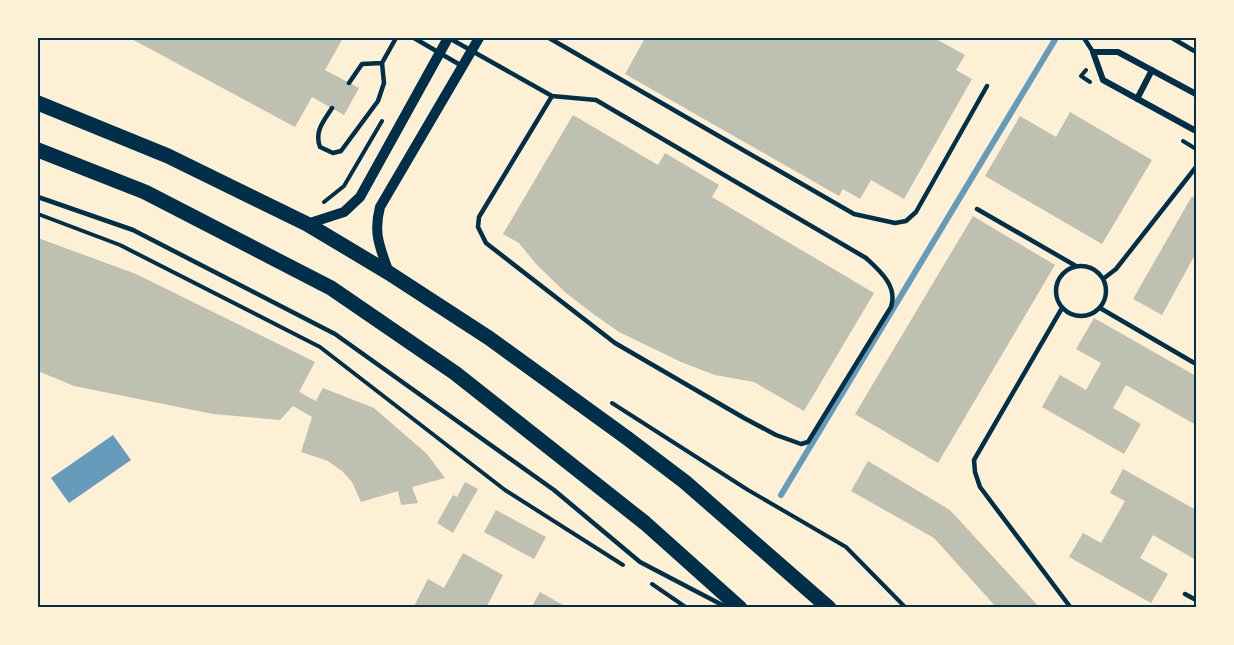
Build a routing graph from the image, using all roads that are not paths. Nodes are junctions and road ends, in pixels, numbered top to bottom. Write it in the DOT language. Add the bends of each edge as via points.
graph roads {
  1 [pos="396,38"];
  2 [pos="414,38"];
  3 [pos="448,38"];
  4 [pos="479,38"];
  5 [pos="549,38"];
  6 [pos="1084,38"];
  7 [pos="1172,38"];
  8 [pos="472,49"];
  9 [pos="1093,52"];
  10 [pos="1197,52"];
  11 [pos="439,53"];
  12 [pos="382,63"];
  13 [pos="462,66"];
  14 [pos="1152,70"];
  15 [pos="349,83"];
  16 [pos="987,86"];
  17 [pos="1197,94"];
  18 [pos="552,96"];
  19 [pos="1137,99"];
  20 [pos="38,103"];
  21 [pos="332,108"];
  22 [pos="1197,131"];
  23 [pos="38,150"];
  24 [pos="1197,167"];
  25 [pos="38,197"];
  26 [pos="977,209"];
  27 [pos="307,224"];
  28 [pos="1076,266"];
  29 [pos="389,273"];
  30 [pos="1103,279"];
  31 [pos="1062,308"];
  32 [pos="1100,308"];
  33 [pos="1197,364"];
  34 [pos="1185,594"];
  35 [pos="1197,600"];
  36 [pos="728,608"];
  37 [pos="740,608"];
  38 [pos="829,608"];
  39 [pos="1071,608"];
  1 -- 12 [label="lane"];
  2 -- 11 [label="lane"];
  3 -- 8 [label="lane"];
  3 -- 11 [label="street"];
  4 -- 8 [label="street"];
  5 -- 16 [label="lane" via="854,214 895,224 916,212"];
  6 -- 9 [label="lane"];
  7 -- 10 [label="lane"];
  8 -- 13 [label="street"];
  8 -- 18 [label="lane"];
  9 -- 14 [label="street" via="1118,52"];
  9 -- 19 [label="street" via="1103,80"];
  11 -- 13 [label="lane"];
  11 -- 27 [label="street" via="360,197 344,212"];
  12 -- 15 [label="lane" via="362,64"];
  12 -- 21 [label="lane" via="384,83 378,101 341,151 333,153 320,147 317,140 318,129"];
  13 -- 29 [label="street" via="380,207 377,238"];
  14 -- 17 [label="street"];
  14 -- 19 [label="street"];
  18 -- 18 [label="lane" via="596,100 866,258 881,272 894,298 891,307 808,442 801,444 776,435 615,344 486,243 478,227 479,217"];
  19 -- 22 [label="street"];
  20 -- 27 [label="highway" via="168,156"];
  23 -- 37 [label="highway" via="145,192 331,288 464,381 645,523"];
  24 -- 30 [label="lane" via="1116,269"];
  25 -- 36 [label="lane" via="133,230 335,334 554,490 640,562"];
  26 -- 28 [label="lane"];
  27 -- 29 [label="highway"];
  28 -- 30 [label="lane" via="1096,271"];
  28 -- 31 [label="lane" via="1059,278 1057,298"];
  29 -- 38 [label="highway" via="489,338 685,482"];
  30 -- 32 [label="lane" via="1105,299"];
  31 -- 32 [label="lane" via="1081,316"];
  31 -- 39 [label="lane" via="974,460 980,487"];
  32 -- 33 [label="lane"];
  34 -- 35 [label="lane"];
}
